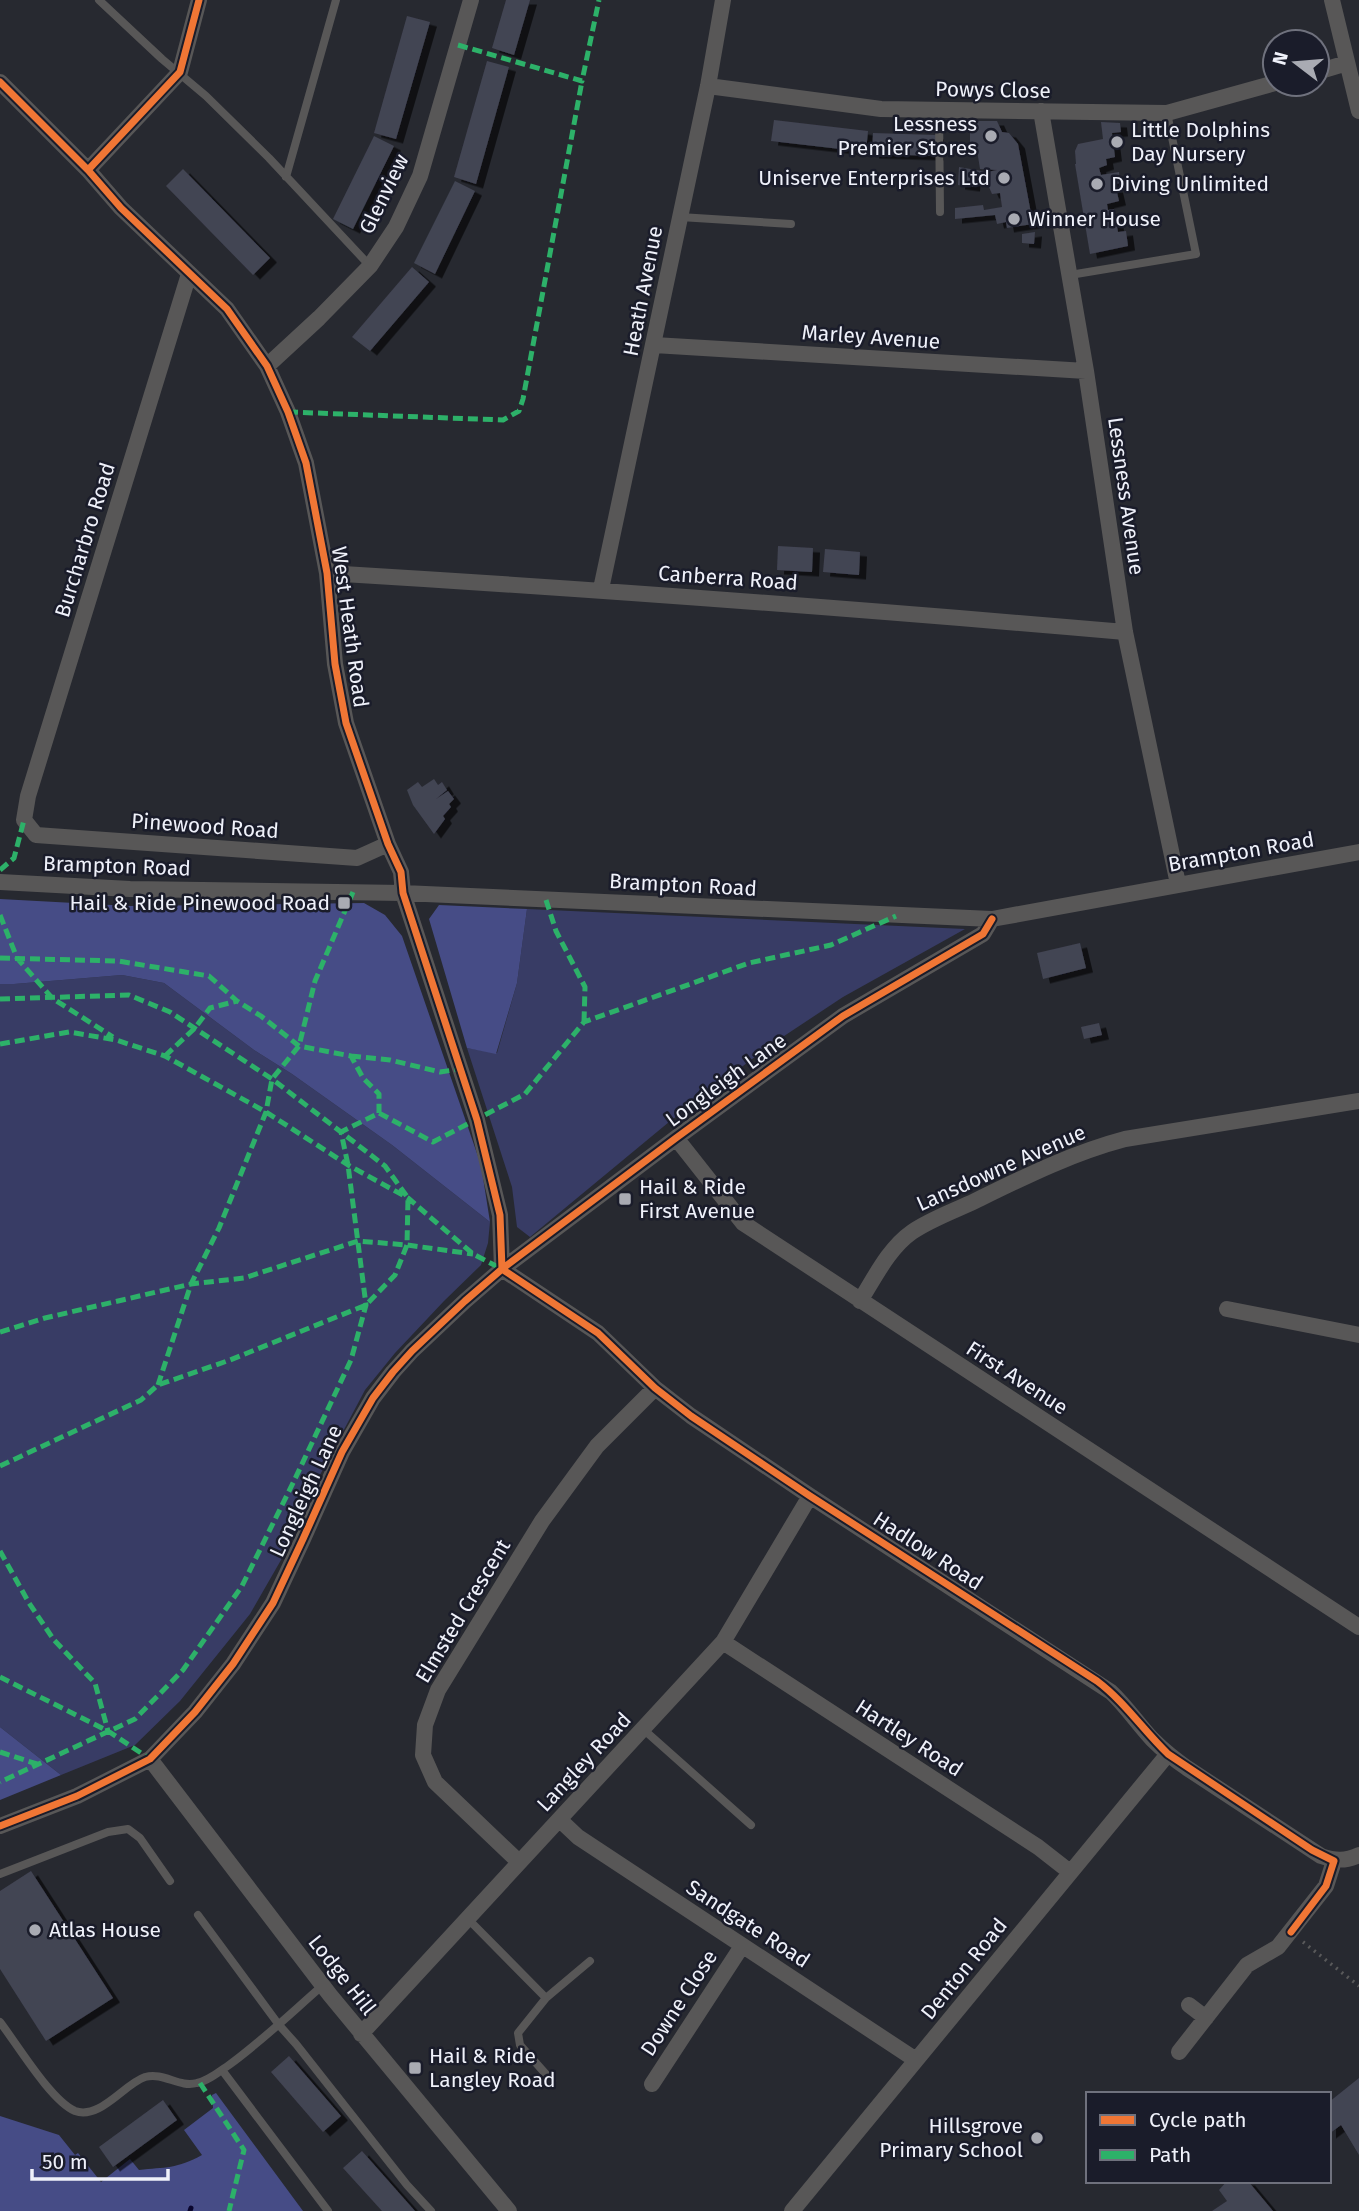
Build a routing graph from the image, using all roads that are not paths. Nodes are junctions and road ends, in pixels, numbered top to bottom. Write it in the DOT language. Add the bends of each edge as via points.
graph roads {
  1 [pos="99,0"];
  2 [pos="200,0"];
  3 [pos="336,0"];
  4 [pos="471,0"];
  5 [pos="723,0"];
  6 [pos="1332,0"];
  7 [pos="1347,63"];
  8 [pos="1331,68"];
  9 [pos="180,72"];
  10 [pos="0,82"];
  11 [pos="708,86"];
  12 [pos="1261,87"];
  13 [pos="939,110"];
  14 [pos="1041,111"];
  15 [pos="1359,111"];
  16 [pos="1167,113"];
  17 [pos="88,170"];
  18 [pos="286,177"];
  19 [pos="940,212"];
  20 [pos="680,217"];
  21 [pos="791,224"];
  22 [pos="370,266"];
  23 [pos="190,274"];
  24 [pos="1070,275"];
  25 [pos="654,345"];
  26 [pos="267,366"];
  27 [pos="1086,371"];
  28 [pos="327,573"];
  29 [pos="601,589"];
  30 [pos="1125,632"];
  31 [pos="24,820"];
  32 [pos="388,844"];
  33 [pos="1359,852"];
  34 [pos="0,882"];
  35 [pos="1178,884"];
  36 [pos="403,893"];
  37 [pos="992,919"];
  38 [pos="1359,1101"];
  39 [pos="676,1138"];
  40 [pos="502,1269"];
  41 [pos="860,1301"];
  42 [pos="1227,1309"];
  43 [pos="1359,1335"];
  44 [pos="655,1388"];
  45 [pos="810,1496"];
  46 [pos="1359,1627"];
  47 [pos="723,1643"];
  48 [pos="643,1728"];
  49 [pos="1168,1754"];
  50 [pos="150,1759"];
  51 [pos="560,1820"];
  52 [pos="751,1825"];
  53 [pos="0,1826"];
  54 [pos="1359,1855"];
  55 [pos="519,1861"];
  56 [pos="1334,1861"];
  57 [pos="1070,1872"];
  58 [pos="0,1874"];
  59 [pos="170,1881"];
  60 [pos="198,1915"];
  61 [pos="467,1918"];
  62 [pos="742,1946"];
  63 [pos="590,1961"];
  64 [pos="322,1986"];
  65 [pos="546,1998"];
  66 [pos="1189,2004"];
  67 [pos="1206,2018"];
  68 [pos="0,2022"];
  69 [pos="279,2025"];
  70 [pos="362,2034"];
  71 [pos="1179,2052"];
  72 [pos="916,2060"];
  73 [pos="222,2070"];
  74 [pos="552,2081"];
  75 [pos="652,2084"];
  76 [pos="328,2211"];
  77 [pos="431,2211"];
  78 [pos="509,2211"];
  79 [pos="792,2211"];
  1 -- 9 [label="lane"];
  2 -- 9 [label="street"];
  3 -- 18 [label="lane"];
  4 -- 22 [label="street, Glenview" via="420,176 396,228"];
  5 -- 11 [label="street, Heath Avenue"];
  6 -- 7 [label="street"];
  7 -- 8 [label="street"];
  7 -- 15 [label="street"];
  9 -- 17 [label="street"];
  9 -- 18 [label="lane"];
  10 -- 17 [label="street, West Heath Road"];
  11 -- 13 [label="street, Powys Close" via="881,109"];
  11 -- 20 [label="street, Heath Avenue"];
  12 -- 16 [label="street, Powys Close"];
  13 -- 14 [label="street, Powys Close"];
  13 -- 19 [label="lane"];
  14 -- 16 [label="street, Powys Close"];
  14 -- 24 [label="street, Lessness Avenue"];
  16 -- 24 [label="lane" via="1196,254"];
  17 -- 23 [label="street, West Heath Road"];
  18 -- 22 [label="lane"];
  20 -- 21 [label="lane"];
  20 -- 25 [label="street, Heath Avenue"];
  22 -- 26 [label="street, Glenview"];
  23 -- 26 [label="street, West Heath Road" via="227,309"];
  23 -- 31 [label="street, Burcharbro Road"];
  24 -- 27 [label="street, Lessness Avenue"];
  25 -- 27 [label="street, Marley Avenue"];
  25 -- 29 [label="street, Heath Avenue"];
  26 -- 28 [label="street, West Heath Road" via="306,463"];
  27 -- 30 [label="street, Lessness Avenue"];
  28 -- 29 [label="street, Canberra Road"];
  28 -- 32 [label="street, West Heath Road" via="346,723"];
  29 -- 30 [label="street, Canberra Road"];
  30 -- 35 [label="street, Lessness Avenue"];
  31 -- 32 [label="street, Pinewood Road" via="36,835 357,858"];
  32 -- 36 [label="street, West Heath Road" via="401,872"];
  33 -- 35 [label="street, Brampton Road"];
  34 -- 36 [label="street, Brampton Road"];
  35 -- 37 [label="street, Brampton Road"];
  36 -- 37 [label="street, Brampton Road"];
  36 -- 40 [label="street, West Heath Road" via="477,1120 500,1215"];
  37 -- 39 [label="street, Longleigh Lane" via="983,933 843,1016"];
  38 -- 41 [label="street, Lansdowne Avenue" via="1125,1139 1070,1157 912,1232 887,1258"];
  39 -- 40 [label="street, Longleigh Lane"];
  39 -- 41 [label="street, First Avenue" via="743,1223"];
  40 -- 44 [label="street, Hadlow Road" via="613,1344"];
  40 -- 50 [label="street, Longleigh Lane" via="421,1343 373,1398 342,1452 259,1626 195,1712"];
  41 -- 46 [label="street, First Avenue"];
  42 -- 43 [label="street"];
  44 -- 45 [label="street, Hadlow Road"];
  44 -- 55 [label="street, Elmsted Crescent" via="597,1446 542,1521 438,1690 425,1725 424,1755 435,1783"];
  45 -- 47 [label="street, Langley Road"];
  45 -- 49 [label="street, Hadlow Road" via="1097,1681"];
  47 -- 48 [label="street, Langley Road"];
  47 -- 57 [label="street, Hartley Road"];
  48 -- 51 [label="street, Langley Road"];
  48 -- 52 [label="lane"];
  49 -- 56 [label="street, Hadlow Road"];
  49 -- 57 [label="street, Denton Road"];
  50 -- 53 [label="street, Longleigh Lane" via="77,1796"];
  50 -- 64 [label="street, Lodge Hill"];
  51 -- 55 [label="street, Langley Road"];
  51 -- 62 [label="street, Sandgate Road" via="578,1837"];
  54 -- 56 [label="street"];
  55 -- 61 [label="street, Langley Road"];
  56 -- 67 [label="street" via="1326,1885 1278,1947 1247,1965"];
  57 -- 72 [label="street, Denton Road"];
  58 -- 59 [label="lane" via="108,1832 128,1829 140,1838"];
  60 -- 69 [label="lane"];
  61 -- 65 [label="lane"];
  61 -- 70 [label="street, Langley Road"];
  62 -- 72 [label="street, Sandgate Road"];
  62 -- 75 [label="street, Downe Close"];
  63 -- 65 [label="lane"];
  64 -- 69 [label="lane"];
  64 -- 70 [label="street, Lodge Hill"];
  65 -- 74 [label="lane" via="519,2033 520,2045"];
  66 -- 67 [label="street"];
  67 -- 71 [label="street"];
  68 -- 73 [label="lane" via="54,2094 77,2112 98,2109 144,2077 160,2076 187,2085"];
  69 -- 73 [label="lane"];
  69 -- 77 [label="lane"];
  70 -- 78 [label="street, Lodge Hill"];
  72 -- 79 [label="street, Denton Road"];
  73 -- 76 [label="lane"];
}
